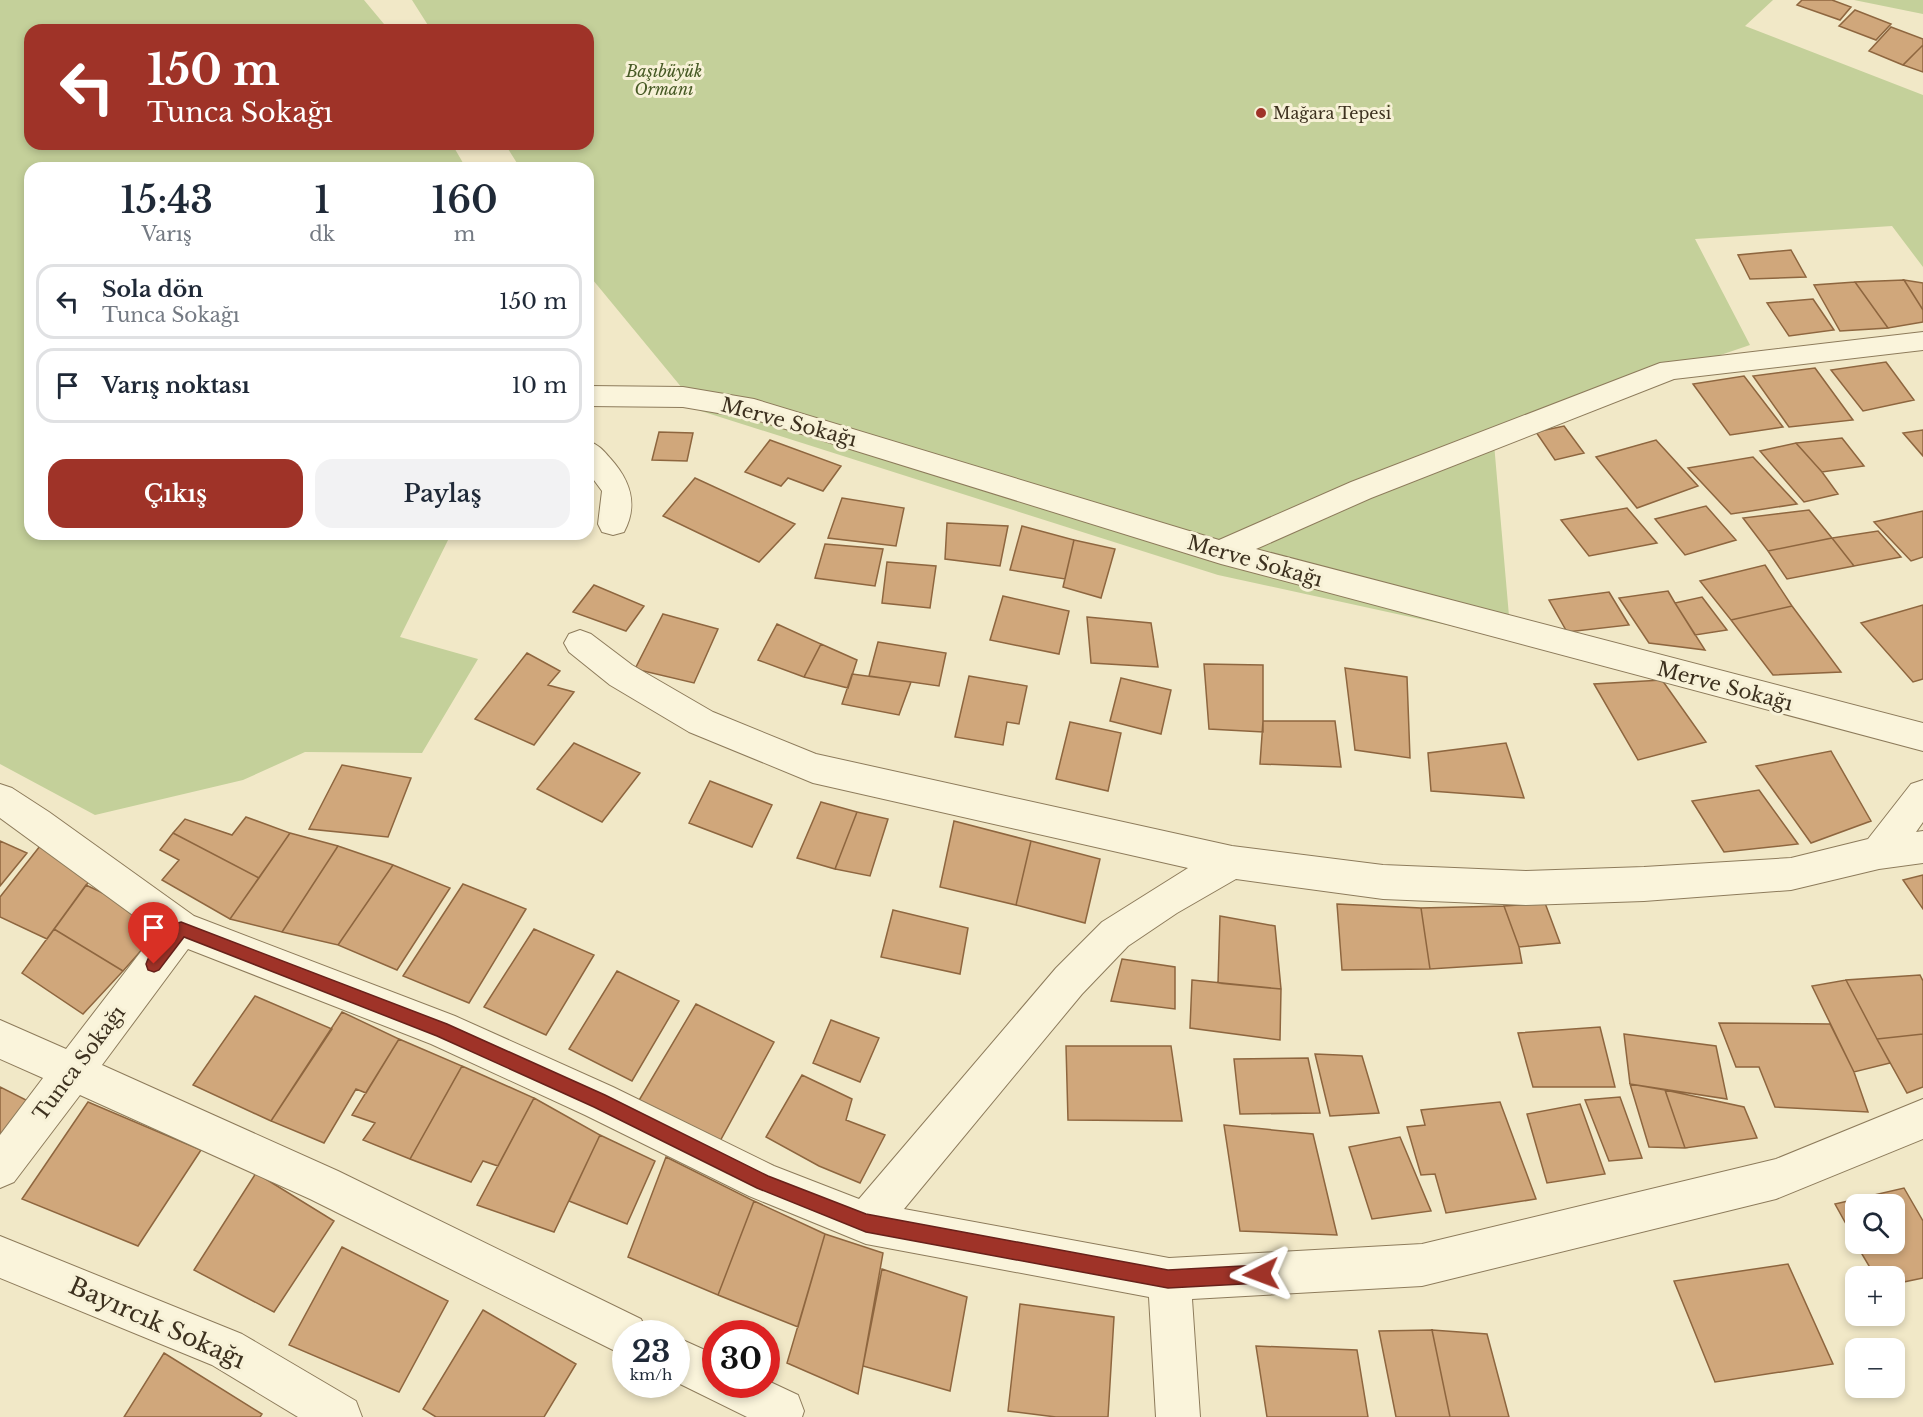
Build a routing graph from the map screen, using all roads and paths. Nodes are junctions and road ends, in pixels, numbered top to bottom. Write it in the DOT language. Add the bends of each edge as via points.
graph roads {
  1 [pos="1923,341"];
  2 [pos="594,396"];
  3 [pos="594,460"];
  4 [pos="613,524"];
  5 [pos="1221,552"];
  6 [pos="580,644"];
  7 [pos="1923,737"];
  8 [pos="1923,795"];
  9 [pos="0,799"];
  10 [pos="1923,847"];
  11 [pos="1879,853"];
  12 [pos="1232,862"];
  13 [pos="181,929"];
  14 [pos="0,1039"];
  15 [pos="73,1070"];
  16 [pos="1923,1119"];
  17 [pos="0,1168"];
  18 [pos="866,1223"];
  19 [pos="0,1257"];
  20 [pos="1168,1279"];
  21 [pos="612,1327"];
  22 [pos="756,1398"];
  23 [pos="782,1411"];
  24 [pos="340,1417"];
  25 [pos="1178,1417"];
  1 -- 5 [label="street" via="1670,370 1361,490"];
  2 -- 5 [label="street, Merve Sokağı" via="683,397 754,409"];
  3 -- 4 [label="street" via="617,489"];
  5 -- 7 [label="street, Merve Sokağı"];
  6 -- 12 [label="street" via="621,675 701,722 813,768"];
  8 -- 11 [label="street"];
  9 -- 13 [label="street"];
  10 -- 11 [label="street"];
  11 -- 12 [label="street" via="1791,874 1526,888 1383,882"];
  12 -- 18 [label="street" via="1116,934 1069,981"];
  13 -- 15 [label="street, Tunca Sokağı"];
  13 -- 18 [label="street" via="441,1029 600,1101 763,1182"];
  14 -- 15 [label="street"];
  15 -- 17 [label="street, Tunca Sokağı"];
  15 -- 21 [label="street" via="324,1185"];
  16 -- 20 [label="street" via="1776,1179 1422,1265"];
  18 -- 20 [label="street"];
  19 -- 24 [label="street, Bayırcık Sokağı" via="227,1349"];
  20 -- 25 [label="street"];
  22 -- 23 [label="street"];
}
